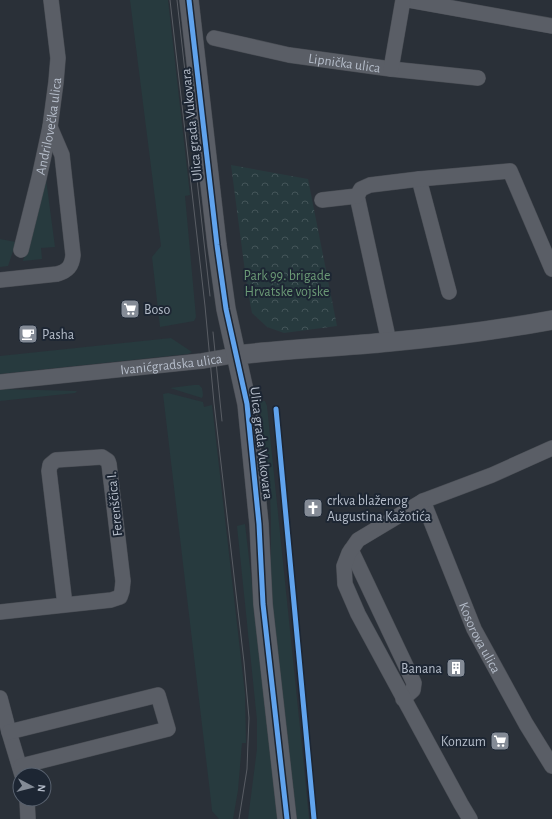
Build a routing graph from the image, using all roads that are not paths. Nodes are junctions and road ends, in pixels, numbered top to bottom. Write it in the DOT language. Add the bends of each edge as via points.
graph roads {
  1 [pos="51,0"];
  2 [pos="189,0"];
  3 [pos="403,0"];
  4 [pos="408,0"];
  5 [pos="552,26"];
  6 [pos="214,38"];
  7 [pos="391,69"];
  8 [pos="478,78"];
  9 [pos="50,127"];
  10 [pos="419,179"];
  11 [pos="357,196"];
  12 [pos="322,200"];
  13 [pos="21,250"];
  14 [pos="552,269"];
  15 [pos="0,280"];
  16 [pos="449,292"];
  17 [pos="552,320"];
  18 [pos="389,342"];
  19 [pos="237,355"];
  20 [pos="0,382"];
  21 [pos="552,448"];
  22 [pos="423,501"];
  23 [pos="351,550"];
  24 [pos="65,605"];
  25 [pos="0,612"];
  26 [pos="0,698"];
  27 [pos="403,699"];
  28 [pos="9,732"];
  29 [pos="552,766"];
  30 [pos="21,767"];
  31 [pos="36,767"];
  32 [pos="27,807"];
  33 [pos="28,819"];
  34 [pos="287,819"];
  35 [pos="470,819"];
  1 -- 9 [label="street, Andrilovečka ulica" via="58,58"];
  2 -- 19 [label="street, Ulica grada Vukovara" via="217,245 226,309"];
  3 -- 7 [label="street"];
  4 -- 5 [label="street"];
  6 -- 7 [label="street, Lipnička ulica" via="290,55"];
  7 -- 8 [label="street, Lipnička ulica"];
  9 -- 13 [label="street, Andrilovečka ulica"];
  9 -- 15 [label="street" via="62,155 72,263 69,269 57,274"];
  10 -- 11 [label="street" via="370,185 361,189"];
  10 -- 14 [label="street" via="510,171"];
  10 -- 16 [label="street"];
  11 -- 12 [label="street"];
  11 -- 18 [label="street"];
  17 -- 18 [label="street, Ivanićgradska ulica" via="492,331"];
  18 -- 19 [label="street, Ivanićgradska ulica"];
  19 -- 20 [label="street, Ivanićgradska ulica" via="195,362"];
  19 -- 34 [label="street, Ulica grada Vukovara" via="247,404 259,524 263,604"];
  21 -- 22 [label="street" via="492,475"];
  22 -- 23 [label="street" via="358,540"];
  22 -- 29 [label="street, Kosorova ulica" via="474,629"];
  23 -- 27 [label="street" via="344,566 344,584"];
  23 -- 27 [label="street" via="414,683 414,690"];
  24 -- 24 [label="street, Ferenščica I." via="111,600 120,597 122,591 109,464 108,460 102,457 56,460 50,465"];
  24 -- 25 [label="street, Ferenščica I."];
  26 -- 28 [label="street"];
  27 -- 35 [label="street"];
  28 -- 30 [label="street"];
  28 -- 31 [label="street" via="158,695 168,729"];
  32 -- 33 [label="street"];
}
